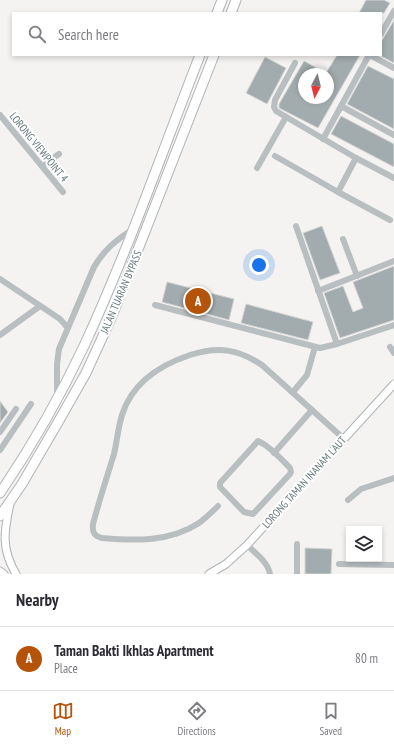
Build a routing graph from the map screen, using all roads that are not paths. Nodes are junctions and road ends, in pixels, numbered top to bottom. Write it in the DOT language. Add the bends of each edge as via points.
graph roads {
  1 [pos="222,0"];
  2 [pos="236,0"];
  3 [pos="394,11"];
  4 [pos="217,12"];
  5 [pos="231,12"];
  6 [pos="382,32"];
  7 [pos="200,56"];
  8 [pos="214,56"];
  9 [pos="369,56"];
  10 [pos="372,56"];
  11 [pos="295,63"];
  12 [pos="394,68"];
  13 [pos="341,106"];
  14 [pos="0,115"];
  15 [pos="286,117"];
  16 [pos="394,135"];
  17 [pos="323,139"];
  18 [pos="59,154"];
  19 [pos="275,156"];
  20 [pos="356,158"];
  21 [pos="42,166"];
  22 [pos="257,168"];
  23 [pos="394,178"];
  24 [pos="63,192"];
  25 [pos="338,192"];
  26 [pos="390,220"];
  27 [pos="296,226"];
  28 [pos="132,230"];
  29 [pos="343,239"];
  30 [pos="394,261"];
  31 [pos="357,276"];
  32 [pos="0,279"];
  33 [pos="318,291"];
  34 [pos="155,305"];
  35 [pos="40,306"];
  36 [pos="60,319"];
  37 [pos="70,320"];
  38 [pos="394,325"];
  39 [pos="67,327"];
  40 [pos="0,335"];
  41 [pos="337,344"];
  42 [pos="315,347"];
  43 [pos="390,347"];
  44 [pos="394,353"];
  45 [pos="394,384"];
  46 [pos="293,392"];
  47 [pos="57,400"];
  48 [pos="31,404"];
  49 [pos="16,409"];
  50 [pos="312,410"];
  51 [pos="0,432"];
  52 [pos="344,438"];
  53 [pos="0,450"];
  54 [pos="274,453"];
  55 [pos="394,478"];
  56 [pos="0,493"];
  57 [pos="348,500"];
  58 [pos="10,502"];
  59 [pos="218,506"];
  60 [pos="0,516"];
  61 [pos="297,544"];
  62 [pos="247,545"];
  63 [pos="339,564"];
  64 [pos="394,565"];
  65 [pos="0,571"];
  66 [pos="4,574"];
  67 [pos="16,574"];
  68 [pos="209,574"];
  69 [pos="270,574"];
  70 [pos="297,574"];
  1 -- 4 [label="highway"];
  2 -- 5 [label="highway"];
  3 -- 6 [label="street"];
  7 -- 28 [label="highway, JALAN TUARAN BYPASS"];
  8 -- 58 [label="highway, JALAN TUARAN BYPASS" via="112,316 86,373"];
  9 -- 13 [label="street"];
  10 -- 12 [label="street"];
  11 -- 15 [label="street" via="274,104 276,110"];
  13 -- 16 [label="street"];
  13 -- 17 [label="street"];
  14 -- 21 [label="street, LORONG VIEWPOINT 4"];
  15 -- 17 [label="street"];
  15 -- 22 [label="street"];
  17 -- 20 [label="street"];
  18 -- 21 [label="street"];
  19 -- 25 [label="street"];
  20 -- 23 [label="street"];
  20 -- 25 [label="street"];
  21 -- 24 [label="street, LORONG VIEWPOINT 4"];
  25 -- 26 [label="street"];
  27 -- 33 [label="street"];
  28 -- 37 [label="street" via="107,248 100,257"];
  28 -- 47 [label="highway, JALAN TUARAN BYPASS" via="90,333"];
  29 -- 31 [label="street"];
  30 -- 31 [label="street"];
  31 -- 33 [label="street"];
  32 -- 35 [label="street"];
  33 -- 41 [label="street"];
  34 -- 42 [label="street"];
  35 -- 36 [label="street"];
  35 -- 40 [label="street"];
  36 -- 37 [label="street"];
  36 -- 39 [label="street"];
  37 -- 39 [label="street"];
  38 -- 41 [label="street"];
  39 -- 47 [label="street" via="57,355"];
  41 -- 42 [label="street" via="326,348"];
  42 -- 46 [label="street" via="307,375"];
  43 -- 44 [label="street"];
  45 -- 52 [label="main road, LORONG TAMAN INANAM LAUT"];
  46 -- 50 [label="street"];
  46 -- 59 [label="street" via="253,359 241,354 211,350 180,358 166,365 144,380 134,392 122,414 114,454 93,524 94,534 102,538 132,540 170,535 200,522"];
  47 -- 56 [label="highway, JALAN TUARAN BYPASS" via="30,448"];
  48 -- 53 [label="street"];
  49 -- 51 [label="street"];
  50 -- 52 [label="street"];
  50 -- 54 [label="street"];
  52 -- 62 [label="main road, LORONG TAMAN INANAM LAUT"];
  54 -- 54 [label="street" via="258,441 220,482 220,487 244,512 253,514 290,474 290,468"];
  55 -- 57 [label="street" via="361,489"];
  58 -- 60 [label="highway, JALAN TUARAN BYPASS"];
  58 -- 67 [label="main road" via="4,537 10,564"];
  61 -- 70 [label="street"];
  62 -- 68 [label="main road, LORONG TAMAN INANAM LAUT" via="226,564"];
  62 -- 69 [label="street" via="269,568"];
  63 -- 64 [label="street"];
  65 -- 66 [label="main road"];
}
